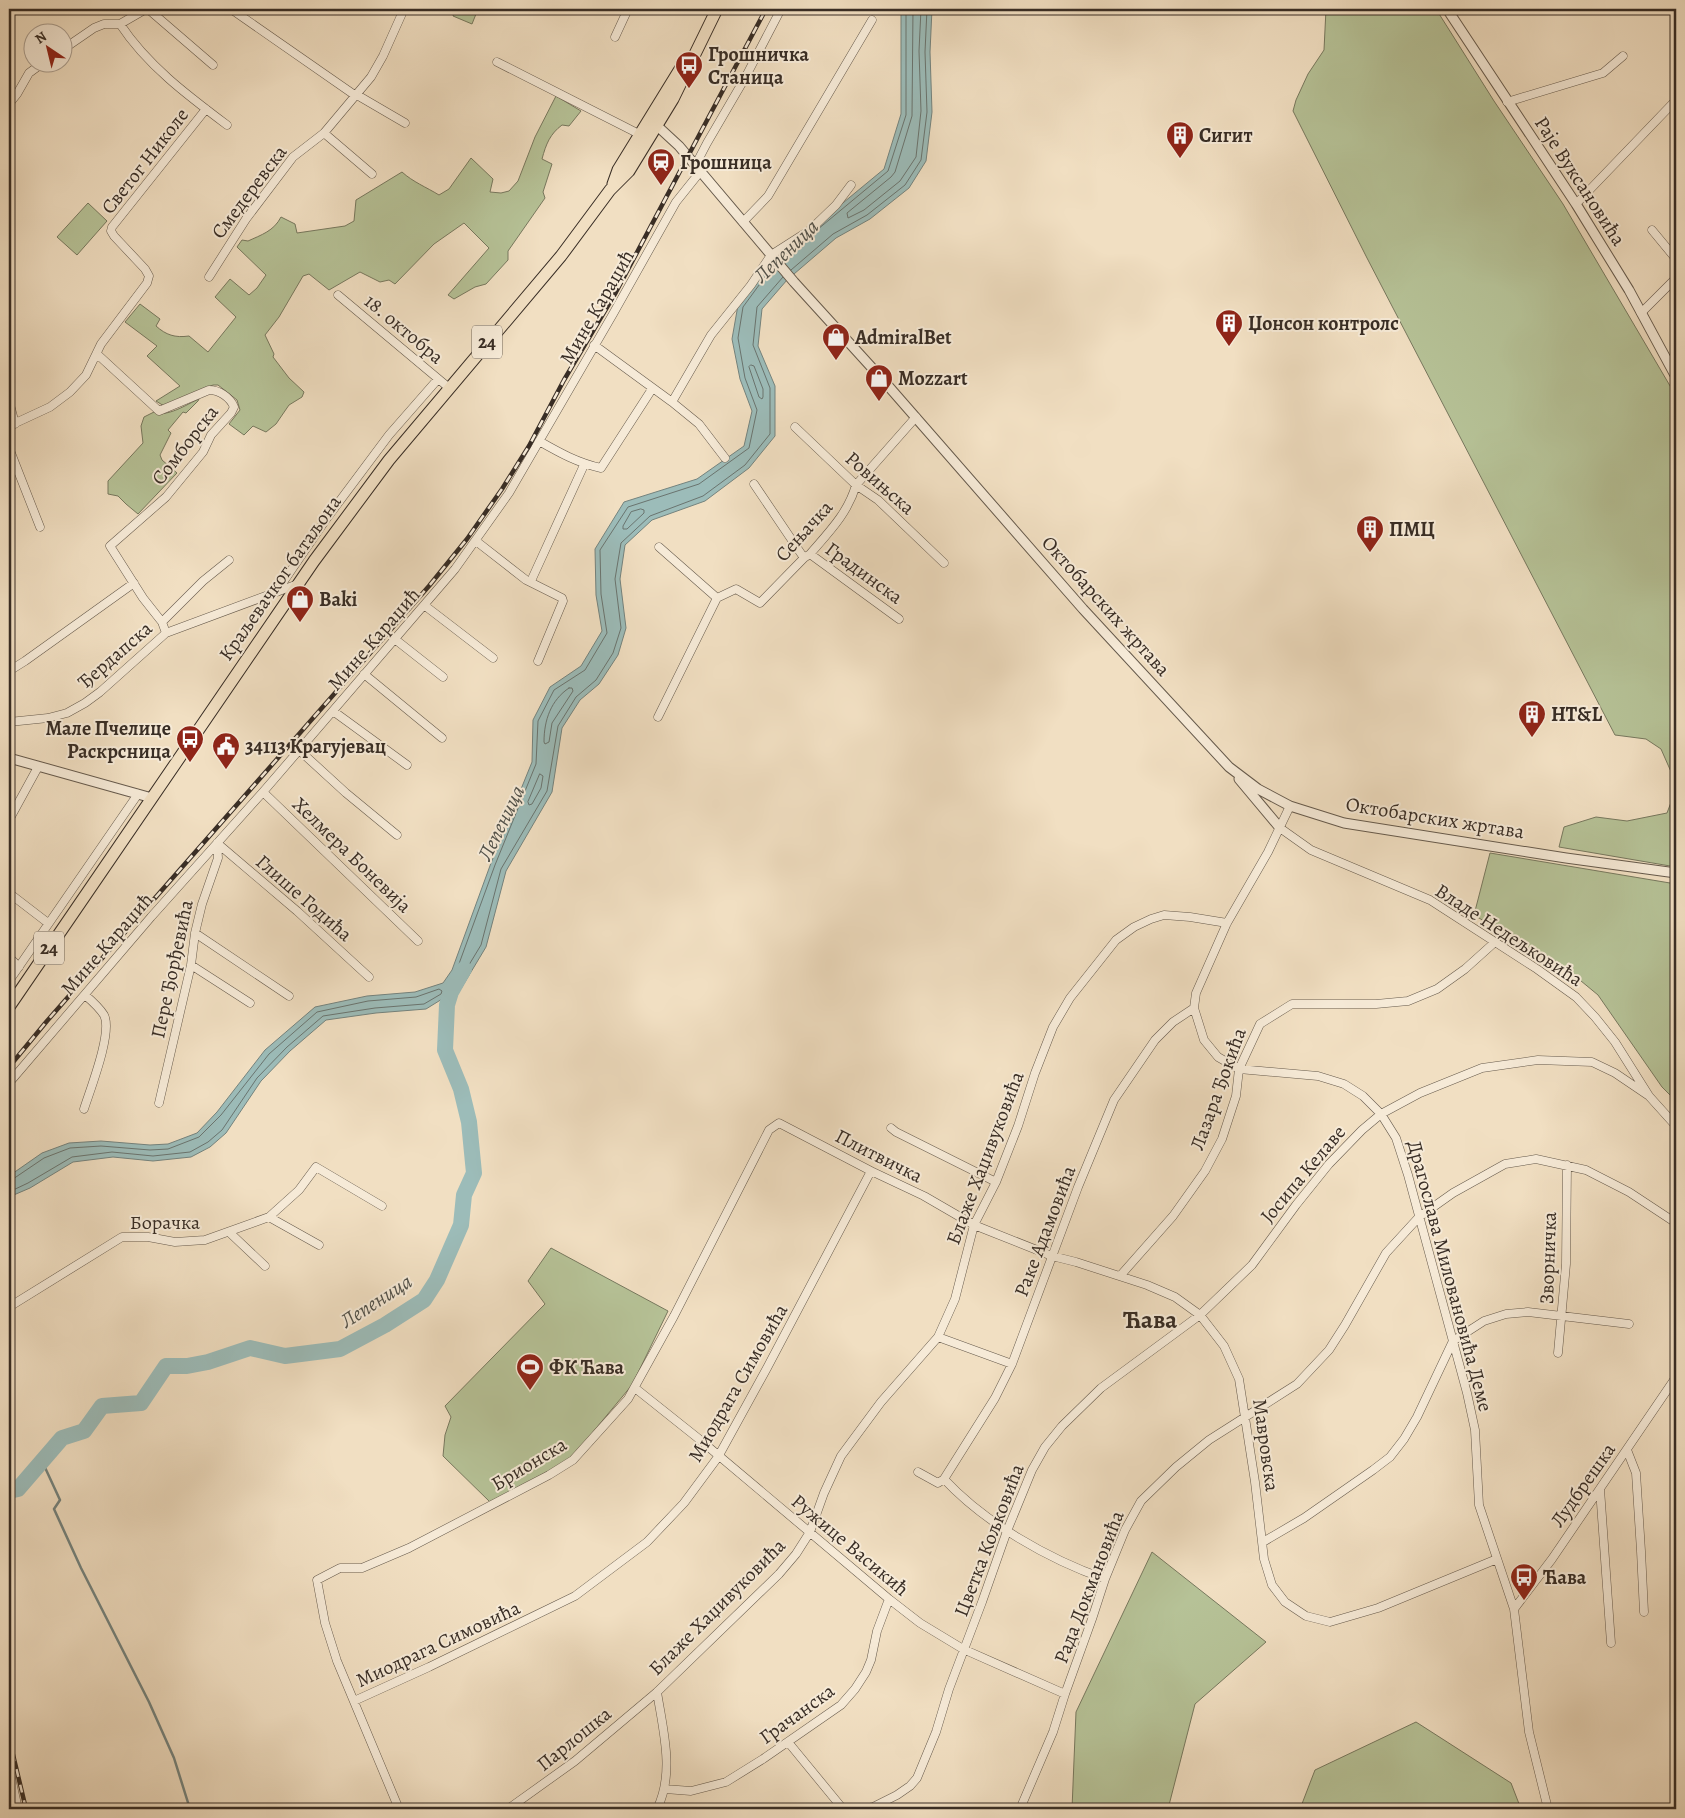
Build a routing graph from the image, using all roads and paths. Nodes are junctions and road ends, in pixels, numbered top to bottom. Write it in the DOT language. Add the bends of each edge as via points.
graph roads {
  1 [pos="147,9"];
  2 [pos="231,9"];
  3 [pos="404,9"];
  4 [pos="628,9"];
  5 [pos="717,9"];
  6 [pos="781,9"];
  7 [pos="1447,9"];
  8 [pos="872,20"];
  9 [pos="120,24"];
  10 [pos="614,37"];
  11 [pos="72,43"];
  12 [pos="1623,56"];
  13 [pos="496,62"];
  14 [pos="213,65"];
  15 [pos="30,72"];
  16 [pos="357,95"];
  17 [pos="1676,100"];
  18 [pos="1507,102"];
  19 [pos="9,104"];
  20 [pos="206,109"];
  21 [pos="654,122"];
  22 [pos="405,123"];
  23 [pos="227,125"];
  24 [pos="324,133"];
  25 [pos="641,135"];
  26 [pos="698,169"];
  27 [pos="372,174"];
  28 [pos="851,185"];
  29 [pos="610,190"];
  30 [pos="1576,204"];
  31 [pos="744,222"];
  32 [pos="1652,230"];
  33 [pos="774,258"];
  34 [pos="1676,259"];
  35 [pos="209,277"];
  36 [pos="1676,278"];
  37 [pos="338,295"];
  38 [pos="1641,313"];
  39 [pos="594,345"];
  40 [pos="97,354"];
  41 [pos="1676,377"];
  42 [pos="438,379"];
  43 [pos="448,387"];
  44 [pos="652,389"];
  45 [pos="9,400"];
  46 [pos="672,402"];
  47 [pos="916,417"];
  48 [pos="12,425"];
  49 [pos="795,427"];
  50 [pos="539,441"];
  51 [pos="9,448"];
  52 [pos="725,458"];
  53 [pos="584,465"];
  54 [pos="754,484"];
  55 [pos="856,485"];
  56 [pos="40,526"];
  57 [pos="476,541"];
  58 [pos="659,547"];
  59 [pos="807,556"];
  60 [pos="229,560"];
  61 [pos="944,563"];
  62 [pos="531,581"];
  63 [pos="134,583"];
  64 [pos="298,584"];
  65 [pos="278,590"];
  66 [pos="717,598"];
  67 [pos="424,605"];
  68 [pos="899,619"];
  69 [pos="162,622"];
  70 [pos="166,633"];
  71 [pos="396,640"];
  72 [pos="493,658"];
  73 [pos="538,661"];
  74 [pos="9,671"];
  75 [pos="364,674"];
  76 [pos="443,677"];
  77 [pos="333,711"];
  78 [pos="658,717"];
  79 [pos="9,722"];
  80 [pos="442,738"];
  81 [pos="299,750"];
  82 [pos="9,758"];
  83 [pos="407,765"];
  84 [pos="38,767"];
  85 [pos="1229,768"];
  86 [pos="263,792"];
  87 [pos="138,794"];
  88 [pos="152,798"];
  89 [pos="1290,806"];
  90 [pos="9,820"];
  91 [pos="1280,828"];
  92 [pos="397,835"];
  93 [pos="217,843"];
  94 [pos="1676,873"];
  95 [pos="9,892"];
  96 [pos="48,923"];
  97 [pos="1227,923"];
  98 [pos="195,933"];
  99 [pos="418,942"];
  100 [pos="1495,942"];
  101 [pos="9,957"];
  102 [pos="191,965"];
  103 [pos="19,967"];
  104 [pos="369,977"];
  105 [pos="9,981"];
  106 [pos="85,995"];
  107 [pos="289,996"];
  108 [pos="250,1003"];
  109 [pos="9,1007"];
  110 [pos="1194,1008"];
  111 [pos="1239,1069"];
  112 [pos="9,1082"];
  113 [pos="1649,1096"];
  114 [pos="159,1103"];
  115 [pos="84,1109"];
  116 [pos="1381,1114"];
  117 [pos="1676,1126"];
  118 [pos="891,1128"];
  119 [pos="769,1130"];
  120 [pos="1567,1165"];
  121 [pos="871,1171"];
  122 [pos="996,1182"];
  123 [pos="382,1206"];
  124 [pos="269,1217"];
  125 [pos="1419,1217"];
  126 [pos="1676,1223"];
  127 [pos="974,1225"];
  128 [pos="229,1232"];
  129 [pos="319,1245"];
  130 [pos="1052,1256"];
  131 [pos="264,1266"];
  132 [pos="1120,1276"];
  133 [pos="9,1307"];
  134 [pos="1200,1315"];
  135 [pos="1562,1316"];
  136 [pos="1629,1324"];
  137 [pos="938,1337"];
  138 [pos="1453,1340"];
  139 [pos="1558,1352"];
  140 [pos="1012,1364"];
  141 [pos="1676,1377"];
  142 [pos="635,1388"];
  143 [pos="1245,1417"];
  144 [pos="1627,1450"];
  145 [pos="718,1457"];
  146 [pos="918,1472"];
  147 [pos="944,1480"];
  148 [pos="1600,1490"];
  149 [pos="1007,1531"];
  150 [pos="810,1532"];
  151 [pos="1263,1542"];
  152 [pos="1497,1559"];
  153 [pos="1105,1579"];
  154 [pos="889,1599"];
  155 [pos="1514,1609"];
  156 [pos="1644,1612"];
  157 [pos="1610,1644"];
  158 [pos="963,1649"];
  159 [pos="657,1692"];
  160 [pos="1065,1694"];
  161 [pos="354,1701"];
  162 [pos="788,1742"];
  163 [pos="9,1768"];
  164 [pos="665,1789"];
  165 [pos="18,1809"];
  166 [pos="400,1809"];
  167 [pos="508,1809"];
  168 [pos="657,1809"];
  169 [pos="843,1809"];
  170 [pos="862,1809"];
  171 [pos="1020,1809"];
  172 [pos="1548,1809"];
  1 -- 9 [label="street"];
  1 -- 14 [label="street"];
  2 -- 16 [label="street"];
  3 -- 16 [label="street, Смедеревска" via="383,56"];
  4 -- 10 [label="street"];
  5 -- 21 [label="main road, Краљевачког батаљона / 24" via="698,43 686,74"];
  6 -- 26 [label="street, Мине Караџић" via="706,143"];
  7 -- 18 [label="street, Раје Вуксановића"];
  8 -- 31 [label="street" via="768,196"];
  9 -- 11 [label="street" via="104,24"];
  9 -- 20 [label="street" via="156,67"];
  12 -- 18 [label="street" via="1603,73"];
  13 -- 25 [label="street"];
  15 -- 19 [label="street"];
  16 -- 22 [label="street"];
  16 -- 24 [label="street, Смедеревска"];
  17 -- 30 [label="street"];
  18 -- 30 [label="street, Раје Вуксановића"];
  20 -- 23 [label="street"];
  20 -- 40 [label="street, Светог Николе" via="112,227 114,236 149,276"];
  21 -- 25 [label="main road, Краљевачког батаљона / 24"];
  21 -- 26 [label="street, Октобарских жртава"];
  21 -- 29 [label="main road, Краљевачког батаљона / 24" via="628,171"];
  24 -- 27 [label="street"];
  24 -- 35 [label="street, Смедеревска" via="292,158 246,219"];
  25 -- 29 [label="main road, Краљевачког батаљона / 24" via="618,170"];
  26 -- 31 [label="street, Октобарских жртава"];
  26 -- 39 [label="street, Мине Караџић"];
  28 -- 33 [label="street" via="810,230"];
  29 -- 43 [label="main road, Краљевачког батаљона / 24" via="561,256"];
  30 -- 38 [label="street, Раје Вуксановића"];
  31 -- 33 [label="street, Октобарских жртава"];
  32 -- 34 [label="street"];
  33 -- 46 [label="street" via="711,335"];
  33 -- 47 [label="street, Октобарских жртава"];
  36 -- 38 [label="street"];
  37 -- 42 [label="street, 18. октобра"];
  38 -- 41 [label="street, Раје Вуксановића"];
  39 -- 44 [label="street"];
  39 -- 50 [label="street, Мине Караџић"];
  40 -- 48 [label="street, Светог Николе" via="86,375 70,392 50,407"];
  40 -- 63 [label="street, Сомборска" via="159,410 209,390 216,390 234,407 166,497 110,546"];
  42 -- 43 [label="street, 18. октобра"];
  42 -- 65 [label="street" via="332,510"];
  43 -- 64 [label="main road, Краљевачког батаљона / 24" via="359,498"];
  44 -- 46 [label="street"];
  44 -- 53 [label="street" via="601,468"];
  45 -- 48 [label="street"];
  46 -- 52 [label="street" via="699,424"];
  47 -- 55 [label="street, Сењачка"];
  47 -- 85 [label="street, Октобарских жртава" via="1083,609"];
  49 -- 55 [label="street, Ровињска"];
  50 -- 53 [label="street"];
  50 -- 57 [label="street, Мине Караџић"];
  51 -- 56 [label="street"];
  53 -- 62 [label="street"];
  54 -- 59 [label="street, Градинска"];
  55 -- 59 [label="street, Сењачка" via="840,520"];
  55 -- 61 [label="street, Ровињска" via="878,500"];
  57 -- 62 [label="street"];
  57 -- 67 [label="street, Мине Караџић"];
  58 -- 66 [label="street"];
  59 -- 66 [label="street, Сењачка" via="760,603 736,589"];
  59 -- 68 [label="street, Градинска"];
  60 -- 69 [label="street"];
  62 -- 73 [label="street" via="563,601"];
  63 -- 69 [label="street, Сомборска"];
  63 -- 74 [label="street"];
  64 -- 65 [label="street, Ђердапска"];
  64 -- 88 [label="main road, Краљевачког батаљона / 24"];
  65 -- 70 [label="street, Ђердапска"];
  66 -- 78 [label="street"];
  67 -- 71 [label="street, Мине Караџић"];
  67 -- 72 [label="street"];
  69 -- 70 [label="street, Сомборска"];
  70 -- 79 [label="street, Ђердапска" via="76,709 48,718"];
  71 -- 75 [label="street, Мине Караџић"];
  71 -- 76 [label="street"];
  75 -- 77 [label="street, Мине Караџић"];
  75 -- 80 [label="street"];
  77 -- 81 [label="street, Мине Караџић"];
  77 -- 83 [label="street"];
  81 -- 86 [label="street, Мине Караџић"];
  81 -- 92 [label="street"];
  82 -- 84 [label="street"];
  84 -- 87 [label="street"];
  84 -- 90 [label="street"];
  85 -- 89 [label="street, Октобарских жртава"];
  85 -- 91 [label="street"];
  86 -- 93 [label="street, Мине Караџић"];
  86 -- 99 [label="street, Хелмера Боневија"];
  87 -- 88 [label="street"];
  87 -- 96 [label="street"];
  88 -- 109 [label="main road, Краљевачког батаљона / 24"];
  89 -- 91 [label="street"];
  89 -- 94 [label="street, Октобарских жртава" via="1344,822"];
  91 -- 97 [label="street"];
  91 -- 100 [label="street, Владе Недељковића" via="1310,850 1430,900"];
  93 -- 98 [label="street, Пере Ђорђевића" via="218,858"];
  93 -- 104 [label="street, Глише Годића"];
  93 -- 106 [label="street, Мине Караџић"];
  95 -- 96 [label="street"];
  96 -- 103 [label="street"];
  97 -- 110 [label="street" via="1196,993"];
  97 -- 122 [label="street, Блаже Хаџивуковића" via="1164,915 1134,927 1116,940 1070,998 1053,1027"];
  98 -- 102 [label="street, Пере Ђорђевића"];
  98 -- 107 [label="street"];
  100 -- 111 [label="street, Лазара Ђокића" via="1437,989 1408,1001 1292,1004 1260,1024"];
  100 -- 113 [label="street, Владе Недељковића" via="1576,996 1615,1042"];
  101 -- 103 [label="street"];
  102 -- 108 [label="street"];
  102 -- 114 [label="street, Пере Ђорђевића"];
  103 -- 105 [label="street"];
  106 -- 112 [label="street, Мине Караџић"];
  106 -- 115 [label="street" via="104,1015 107,1028"];
  110 -- 111 [label="street, Драгослава Миловановића Деме" via="1204,1040 1218,1057"];
  110 -- 130 [label="street, Раке Адамовића" via="1155,1040 1114,1100"];
  111 -- 116 [label="street, Драгослава Миловановића Деме" via="1318,1076 1344,1084 1364,1096"];
  111 -- 132 [label="street, Лазара Ђокића" via="1236,1096 1222,1139 1205,1171 1173,1216"];
  113 -- 116 [label="street, Јосипа Келаве" via="1592,1062 1538,1060 1482,1068 1420,1093"];
  113 -- 117 [label="street, Владе Недељковића"];
  116 -- 125 [label="street, Драгослава Миловановића Деме" via="1396,1138"];
  116 -- 134 [label="street, Јосипа Келаве" via="1328,1164 1252,1265"];
  118 -- 122 [label="street"];
  119 -- 121 [label="street, Плитвичка" via="779,1123"];
  119 -- 142 [label="street, Брионска"];
  120 -- 125 [label="street, Рада Докмановића" via="1536,1159 1505,1164"];
  120 -- 126 [label="street, Рада Докмановића" via="1606,1180"];
  120 -- 135 [label="street, Зворничка"];
  121 -- 127 [label="street, Плитвичка"];
  121 -- 145 [label="street, Миодрага Симовића"];
  122 -- 127 [label="street, Блаже Хаџивуковића"];
  123 -- 124 [label="street, Борачка" via="316,1167 299,1190"];
  124 -- 128 [label="street, Борачка"];
  124 -- 129 [label="street"];
  125 -- 138 [label="street, Драгослава Миловановића Деме"];
  125 -- 143 [label="street, Рада Докмановића" via="1386,1253 1328,1350 1296,1384"];
  127 -- 130 [label="street, Мавровска"];
  127 -- 137 [label="street, Блаже Хаџивуковића" via="955,1299"];
  128 -- 131 [label="street"];
  128 -- 133 [label="street, Борачка" via="205,1240 175,1242 122,1237"];
  130 -- 132 [label="street, Мавровска"];
  130 -- 140 [label="street, Раке Адамовића"];
  132 -- 134 [label="street, Мавровска" via="1175,1297"];
  134 -- 143 [label="street, Мавровска" via="1224,1346 1233,1365 1239,1379"];
  134 -- 149 [label="street, Цветка Кољковића" via="1101,1388 1062,1426 1032,1470"];
  135 -- 136 [label="street"];
  135 -- 138 [label="street" via="1528,1312 1506,1314 1484,1321"];
  135 -- 139 [label="street, Зворничка"];
  137 -- 140 [label="street"];
  137 -- 150 [label="street, Блаже Хаџивуковића" via="881,1402 841,1456"];
  138 -- 151 [label="street" via="1417,1417 1390,1456 1304,1518"];
  138 -- 152 [label="street, Драгослава Миловановића Деме" via="1475,1430 1479,1505"];
  140 -- 147 [label="street, Раке Адамовића" via="995,1398"];
  141 -- 144 [label="street, Лудбрешка"];
  142 -- 145 [label="street, Ружице Васикић"];
  142 -- 161 [label="street, Брионска" via="628,1400 573,1460 549,1475 409,1548 362,1568 340,1568 317,1580 325,1623"];
  143 -- 151 [label="street, Мавровска"];
  143 -- 153 [label="street, Рада Докмановића" via="1209,1440 1141,1501 1124,1530"];
  144 -- 148 [label="street, Лудбрешка"];
  144 -- 156 [label="street" via="1636,1474"];
  145 -- 150 [label="street, Ружице Васикић"];
  145 -- 161 [label="street, Миодрага Симовића" via="684,1503 647,1542 575,1596"];
  146 -- 147 [label="street" via="938,1483"];
  147 -- 149 [label="street"];
  148 -- 155 [label="street, Лудбрешка"];
  148 -- 157 [label="street"];
  149 -- 153 [label="street" via="1058,1560"];
  149 -- 158 [label="street, Цветка Кољковића"];
  150 -- 154 [label="street, Ружице Васикић"];
  150 -- 159 [label="street, Блаже Хаџивуковића" via="779,1574"];
  151 -- 152 [label="street, Мавровска" via="1264,1559 1272,1585 1285,1602 1306,1616 1330,1622 1378,1608"];
  152 -- 155 [label="street, Драгослава Миловановића Деме"];
  153 -- 160 [label="street, Рада Докмановића"];
  154 -- 158 [label="street, Ружице Васикић" via="920,1623"];
  154 -- 162 [label="street, Грачанска" via="877,1630 871,1660 855,1689 841,1705"];
  155 -- 172 [label="street, Драгослава Миловановића Деме" via="1529,1732"];
  158 -- 160 [label="street, Ружице Васикић"];
  158 -- 170 [label="street, Цветка Кољковића" via="918,1778 897,1795"];
  159 -- 164 [label="street, Блаже Хаџивуковића" via="666,1757"];
  159 -- 167 [label="street, Парлошка" via="575,1761"];
  160 -- 171 [label="street, Рада Докмановића" via="1053,1732"];
  161 -- 166 [label="street"];
  162 -- 164 [label="street, Грачанска" via="726,1782 691,1792"];
  162 -- 169 [label="street"];
  163 -- 165 [label="street"];
  164 -- 168 [label="street, Блаже Хаџивуковића"];
}
